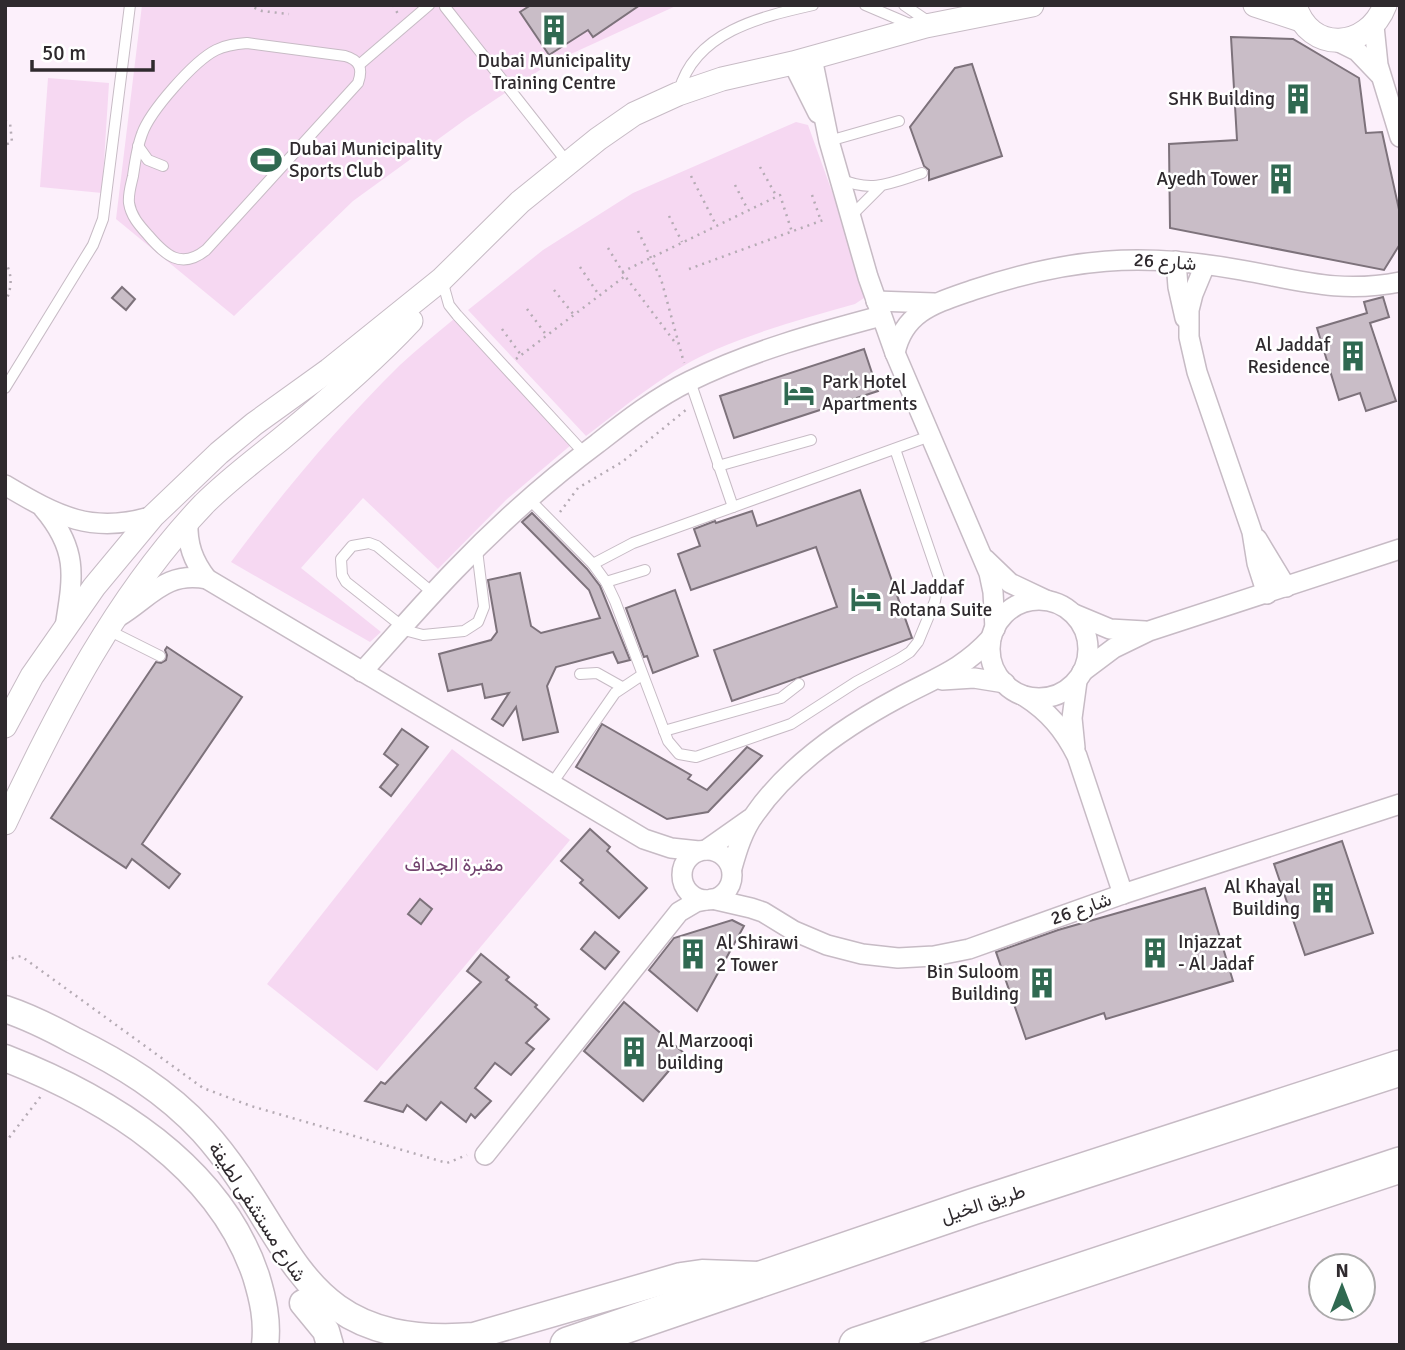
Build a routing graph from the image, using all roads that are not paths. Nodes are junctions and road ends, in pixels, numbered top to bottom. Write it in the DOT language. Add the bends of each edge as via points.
graph roads {
  1 [pos="130,5"];
  2 [pos="429,5"];
  3 [pos="813,5"];
  4 [pos="865,5"];
  5 [pos="904,5"];
  6 [pos="1032,5"];
  7 [pos="1255,5"];
  8 [pos="447,6"];
  9 [pos="784,8"];
  10 [pos="984,9"];
  11 [pos="1298,12"];
  12 [pos="1384,13"];
  13 [pos="925,26"];
  14 [pos="1335,40"];
  15 [pos="802,61"];
  16 [pos="359,65"];
  17 [pos="1381,78"];
  18 [pos="678,94"];
  19 [pos="899,121"];
  20 [pos="827,132"];
  21 [pos="1400,137"];
  22 [pos="138,146"];
  23 [pos="567,162"];
  24 [pos="163,166"];
  25 [pos="922,173"];
  26 [pos="840,178"];
  27 [pos="881,187"];
  28 [pos="850,217"];
  29 [pos="1176,261"];
  30 [pos="1205,265"];
  31 [pos="442,279"];
  32 [pos="1400,282"];
  33 [pos="935,303"];
  34 [pos="879,308"];
  35 [pos="1187,325"];
  36 [pos="895,353"];
  37 [pos="690,381"];
  38 [pos="5,388"];
  39 [pos="930,436"];
  40 [pos="811,440"];
  41 [pos="895,449"];
  42 [pos="584,453"];
  43 [pos="718,466"];
  44 [pos="5,485"];
  45 [pos="529,499"];
  46 [pos="733,507"];
  47 [pos="43,508"];
  48 [pos="153,516"];
  49 [pos="188,522"];
  50 [pos="476,548"];
  51 [pos="1400,549"];
  52 [pos="982,556"];
  53 [pos="593,564"];
  54 [pos="645,570"];
  55 [pos="207,579"];
  56 [pos="606,582"];
  57 [pos="1277,590"];
  58 [pos="433,593"];
  59 [pos="1046,600"];
  60 [pos="1074,614"];
  61 [pos="111,624"];
  62 [pos="402,626"];
  63 [pos="65,630"];
  64 [pos="1149,631"];
  65 [pos="993,633"];
  66 [pos="160,656"];
  67 [pos="362,672"];
  68 [pos="580,674"];
  69 [pos="642,675"];
  70 [pos="1079,677"];
  71 [pos="928,683"];
  72 [pos="799,684"];
  73 [pos="622,687"];
  74 [pos="1013,689"];
  75 [pos="5,726"];
  76 [pos="664,731"];
  77 [pos="1076,755"];
  78 [pos="551,785"];
  79 [pos="1400,804"];
  80 [pos="754,816"];
  81 [pos="5,823"];
  82 [pos="644,839"];
  83 [pos="702,850"];
  84 [pos="732,870"];
  85 [pos="683,881"];
  86 [pos="1123,894"];
  87 [pos="709,900"];
  88 [pos="763,912"];
  89 [pos="673,921"];
  90 [pos="7,1008"];
  91 [pos="5,1058"];
  92 [pos="1400,1068"];
  93 [pos="488,1151"];
  94 [pos="1400,1165"];
  95 [pos="272,1235"];
  96 [pos="248,1254"];
  97 [pos="774,1276"];
  98 [pos="265,1345"];
  99 [pos="278,1345"];
  100 [pos="330,1345"];
  101 [pos="568,1345"];
  102 [pos="858,1345"];
  1 -- 38 [label="lane" via="101,225"];
  2 -- 8 [label="lane"];
  2 -- 16 [label="lane"];
  3 -- 9 [label="lane"];
  4 -- 13 [label="lane"];
  5 -- 13 [label="lane"];
  6 -- 10 [label="street"];
  7 -- 11 [label="street"];
  8 -- 23 [label="lane"];
  9 -- 18 [label="lane" via="713,41 684,74"];
  10 -- 13 [label="street"];
  11 -- 14 [label="street" via="1312,32"];
  12 -- 14 [label="street" via="1360,36"];
  12 -- 17 [label="street" via="1376,53"];
  13 -- 15 [label="street"];
  14 -- 17 [label="street" via="1366,58"];
  15 -- 18 [label="street"];
  15 -- 20 [label="street" via="807,94"];
  16 -- 22 [label="lane" via="345,56 275,45 231,44 191,70 153,112"];
  16 -- 22 [label="lane" via="358,83 206,250 191,259 165,253 134,218 129,195"];
  17 -- 21 [label="street"];
  18 -- 23 [label="street" via="634,114"];
  19 -- 20 [label="lane"];
  20 -- 26 [label="street"];
  22 -- 24 [label="lane" via="148,160"];
  23 -- 31 [label="street"];
  25 -- 27 [label="lane"];
  26 -- 27 [label="lane" via="860,186"];
  26 -- 28 [label="street"];
  27 -- 28 [label="lane"];
  28 -- 34 [label="street"];
  29 -- 30 [label="street, شارع 26"];
  29 -- 33 [label="street, شارع 26" via="1083,262"];
  29 -- 35 [label="street"];
  30 -- 32 [label="street, شارع 26" via="1311,285"];
  30 -- 35 [label="street" via="1192,294"];
  31 -- 42 [label="lane" via="449,304"];
  31 -- 48 [label="street" via="254,424"];
  31 -- 49 [label="street" via="408,324"];
  33 -- 34 [label="street, شارع 26"];
  33 -- 36 [label="street, شارع 26" via="908,323"];
  34 -- 36 [label="street"];
  34 -- 37 [label="street"];
  35 -- 57 [label="street" via="1197,372 1252,532 1257,563"];
  36 -- 39 [label="street"];
  37 -- 42 [label="street" via="657,399"];
  37 -- 43 [label="lane"];
  39 -- 41 [label="lane"];
  39 -- 52 [label="street"];
  40 -- 43 [label="lane"];
  41 -- 46 [label="lane"];
  41 -- 76 [label="lane" via="939,578 935,601 910,652 791,724 696,757 679,754"];
  42 -- 45 [label="street"];
  43 -- 46 [label="lane"];
  44 -- 47 [label="street"];
  45 -- 50 [label="street"];
  45 -- 53 [label="lane"];
  46 -- 53 [label="lane" via="619,549"];
  47 -- 48 [label="street" via="86,523 108,525"];
  47 -- 63 [label="street" via="66,541 71,561"];
  48 -- 63 [label="street"];
  49 -- 55 [label="street" via="193,558"];
  49 -- 61 [label="street"];
  50 -- 58 [label="street"];
  50 -- 62 [label="lane" via="484,607 478,622 464,631 423,635"];
  51 -- 57 [label="street"];
  52 -- 59 [label="street" via="1010,583"];
  52 -- 65 [label="street" via="993,592"];
  53 -- 56 [label="lane"];
  54 -- 56 [label="lane"];
  55 -- 61 [label="street" via="185,577 163,583"];
  55 -- 67 [label="street"];
  56 -- 69 [label="lane"];
  57 -- 64 [label="street"];
  58 -- 62 [label="street"];
  58 -- 62 [label="lane" via="377,547 360,543 345,551 340,567 346,582"];
  59 -- 60 [label="street"];
  59 -- 65 [label="street" via="1015,607"];
  60 -- 64 [label="street" via="1110,629"];
  60 -- 70 [label="street" via="1088,642"];
  61 -- 66 [label="lane"];
  61 -- 81 [label="street" via="67,699"];
  62 -- 67 [label="street"];
  63 -- 75 [label="street" via="32,676"];
  64 -- 70 [label="street" via="1114,648"];
  65 -- 71 [label="street" via="963,664"];
  65 -- 74 [label="street" via="994,667"];
  67 -- 78 [label="street"];
  68 -- 73 [label="lane" via="597,673"];
  69 -- 73 [label="lane"];
  69 -- 76 [label="lane"];
  70 -- 74 [label="street" via="1051,696 1031,697"];
  70 -- 77 [label="street" via="1072,718"];
  71 -- 74 [label="street" via="990,679"];
  71 -- 80 [label="street" via="873,711 820,748 772,792"];
  72 -- 76 [label="lane" via="781,698"];
  73 -- 78 [label="lane"];
  74 -- 77 [label="street" via="1054,720"];
  77 -- 86 [label="street"];
  78 -- 82 [label="street"];
  79 -- 86 [label="street, شارع 26"];
  80 -- 83 [label="street"];
  80 -- 84 [label="street"];
  82 -- 83 [label="street" via="671,848"];
  82 -- 85 [label="street"];
  83 -- 84 [label="street" via="724,856"];
  83 -- 85 [label="street" via="684,864"];
  84 -- 87 [label="street" via="726,892"];
  84 -- 88 [label="street, شارع 26" via="748,898"];
  85 -- 87 [label="street" via="693,895"];
  85 -- 89 [label="street"];
  86 -- 88 [label="street, شارع 26" via="934,957 898,958 839,948 794,931"];
  87 -- 88 [label="street, شارع 26"];
  87 -- 89 [label="street" via="687,906"];
  89 -- 93 [label="street"];
  90 -- 95 [label="main road, شارع مستشفى لطيفة" via="99,1053 174,1102 229,1164"];
  91 -- 96 [label="main road, شارع مستشفى لطيفة" via="54,1078 113,1111 176,1159 209,1194"];
  92 -- 97 [label="highway, طريق الخيل"];
  94 -- 102 [label="highway"];
  95 -- 97 [label="main road, شارع مستشفى لطيفة" via="307,1289 330,1312 379,1336 406,1342 474,1336 681,1276"];
  95 -- 100 [label="main road" via="280,1265 326,1331"];
  96 -- 98 [label="main road, شارع مستشفى لطيفة" via="266,1315"];
  96 -- 99 [label="main road" via="274,1304"];
  97 -- 101 [label="highway, طريق الخيل"];
}
